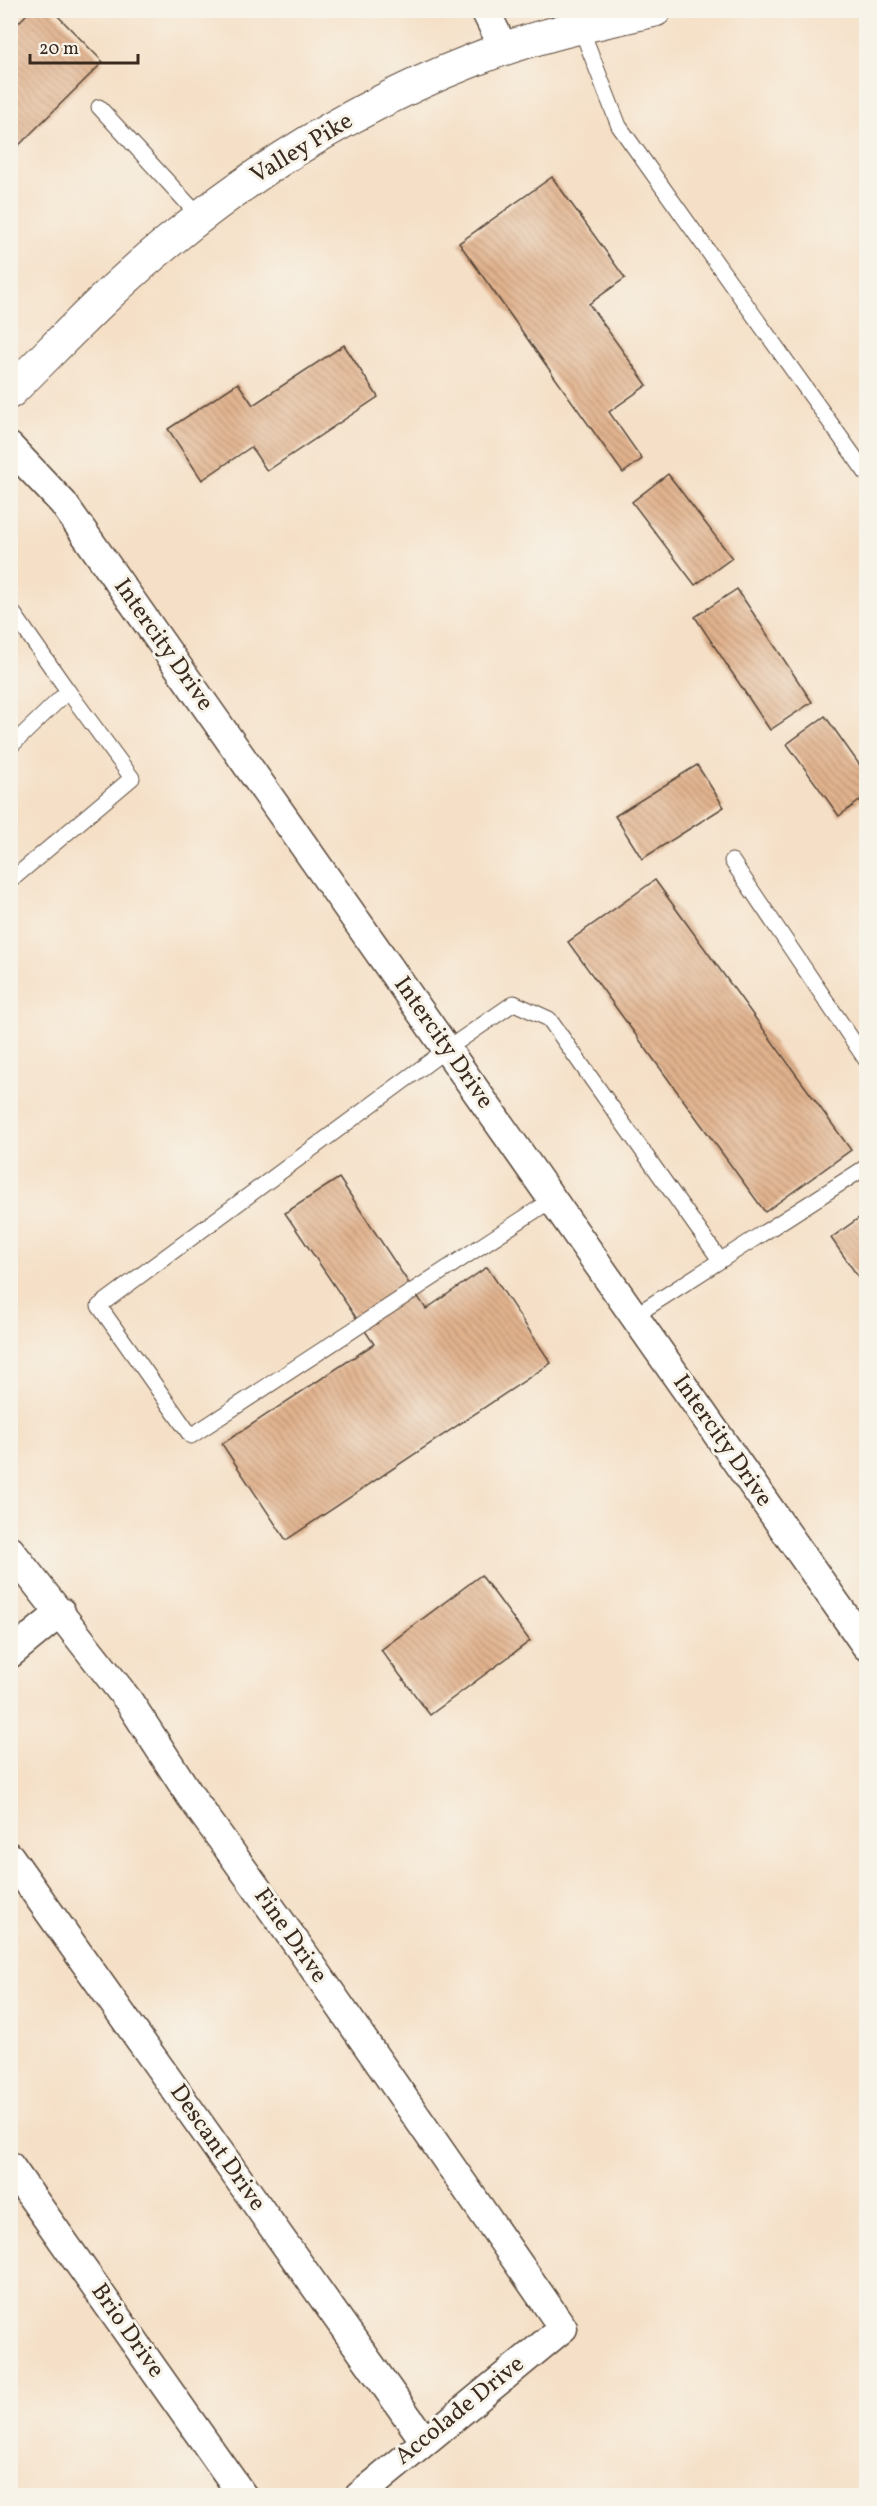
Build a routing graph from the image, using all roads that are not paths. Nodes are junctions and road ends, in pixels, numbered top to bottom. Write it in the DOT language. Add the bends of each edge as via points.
graph roads {
  1 [pos="485,10"];
  2 [pos="655,10"];
  3 [pos="580,26"];
  4 [pos="504,49"];
  5 [pos="99,106"];
  6 [pos="200,217"];
  7 [pos="10,392"];
  8 [pos="10,447"];
  9 [pos="867,473"];
  10 [pos="10,617"];
  11 [pos="68,691"];
  12 [pos="10,747"];
  13 [pos="732,861"];
  14 [pos="10,881"];
  15 [pos="447,1049"];
  16 [pos="867,1060"];
  17 [pos="867,1167"];
  18 [pos="553,1200"];
  19 [pos="720,1260"];
  20 [pos="634,1316"];
  21 [pos="10,1550"];
  22 [pos="61,1612"];
  23 [pos="867,1646"];
  24 [pos="10,1654"];
  25 [pos="10,1857"];
  26 [pos="10,2166"];
  27 [pos="563,2328"];
  28 [pos="424,2440"];
  29 [pos="243,2496"];
  30 [pos="359,2496"];
  1 -- 4 [label="street"];
  2 -- 3 [label="street, Valley Pike"];
  3 -- 4 [label="street, Valley Pike"];
  3 -- 9 [label="lane" via="619,126"];
  4 -- 6 [label="street, Valley Pike" via="400,92 329,130"];
  5 -- 6 [label="lane"];
  6 -- 7 [label="street, Valley Pike" via="109,295"];
  8 -- 15 [label="street, Intercity Drive" via="63,503"];
  10 -- 11 [label="lane" via="14,614"];
  11 -- 12 [label="lane"];
  11 -- 14 [label="lane" via="132,778"];
  13 -- 16 [label="lane"];
  15 -- 18 [label="street, Intercity Drive"];
  15 -- 18 [label="lane" via="99,1306 191,1436"];
  15 -- 19 [label="lane" via="514,1003 549,1019"];
  17 -- 19 [label="lane"];
  18 -- 20 [label="street, Intercity Drive"];
  19 -- 20 [label="lane"];
  20 -- 23 [label="street, Intercity Drive"];
  21 -- 22 [label="street, Fine Drive"];
  22 -- 24 [label="street"];
  22 -- 27 [label="street, Fine Drive" via="128,1700 191,1797"];
  25 -- 28 [label="street, Descant Drive"];
  26 -- 29 [label="street, Brio Drive"];
  27 -- 28 [label="street, Accolade Drive"];
  28 -- 30 [label="street, Accolade Drive"];
}
